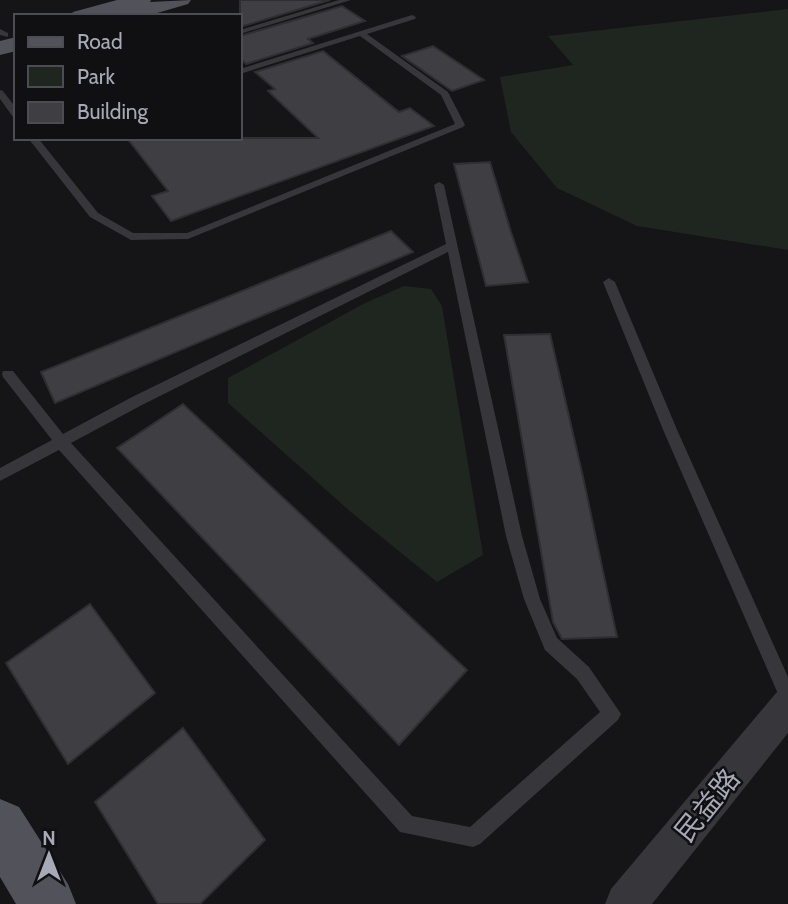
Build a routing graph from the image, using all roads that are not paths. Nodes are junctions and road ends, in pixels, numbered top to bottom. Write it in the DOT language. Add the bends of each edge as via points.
graph roads {
  1 [pos="141,0"];
  2 [pos="181,0"];
  3 [pos="347,0"];
  4 [pos="88,14"];
  5 [pos="129,14"];
  6 [pos="412,17"];
  7 [pos="242,31"];
  8 [pos="360,33"];
  9 [pos="242,71"];
  10 [pos="0,93"];
  11 [pos="11,101"];
  12 [pos="35,140"];
  13 [pos="439,185"];
  14 [pos="452,246"];
  15 [pos="609,282"];
  16 [pos="8,374"];
  17 [pos="61,442"];
  18 [pos="0,475"];
  19 [pos="788,696"];
  20 [pos="788,705"];
  21 [pos="0,826"];
  22 [pos="48,904"];
  23 [pos="625,904"];
  1 -- 4 [label="main road"];
  2 -- 5 [label="main road"];
  3 -- 7 [label="lane"];
  6 -- 8 [label="lane"];
  8 -- 9 [label="lane"];
  8 -- 12 [label="lane" via="445,94 460,125 188,236 131,237 94,215"];
  10 -- 11 [label="lane"];
  13 -- 14 [label="lane"];
  14 -- 17 [label="lane"];
  14 -- 17 [label="lane" via="514,536 532,599 551,645 583,673 612,714 473,837 407,825"];
  15 -- 19 [label="lane"];
  16 -- 17 [label="lane"];
  17 -- 18 [label="lane"];
  20 -- 23 [label="street, 民益路"];
  21 -- 22 [label="main road"];
}
